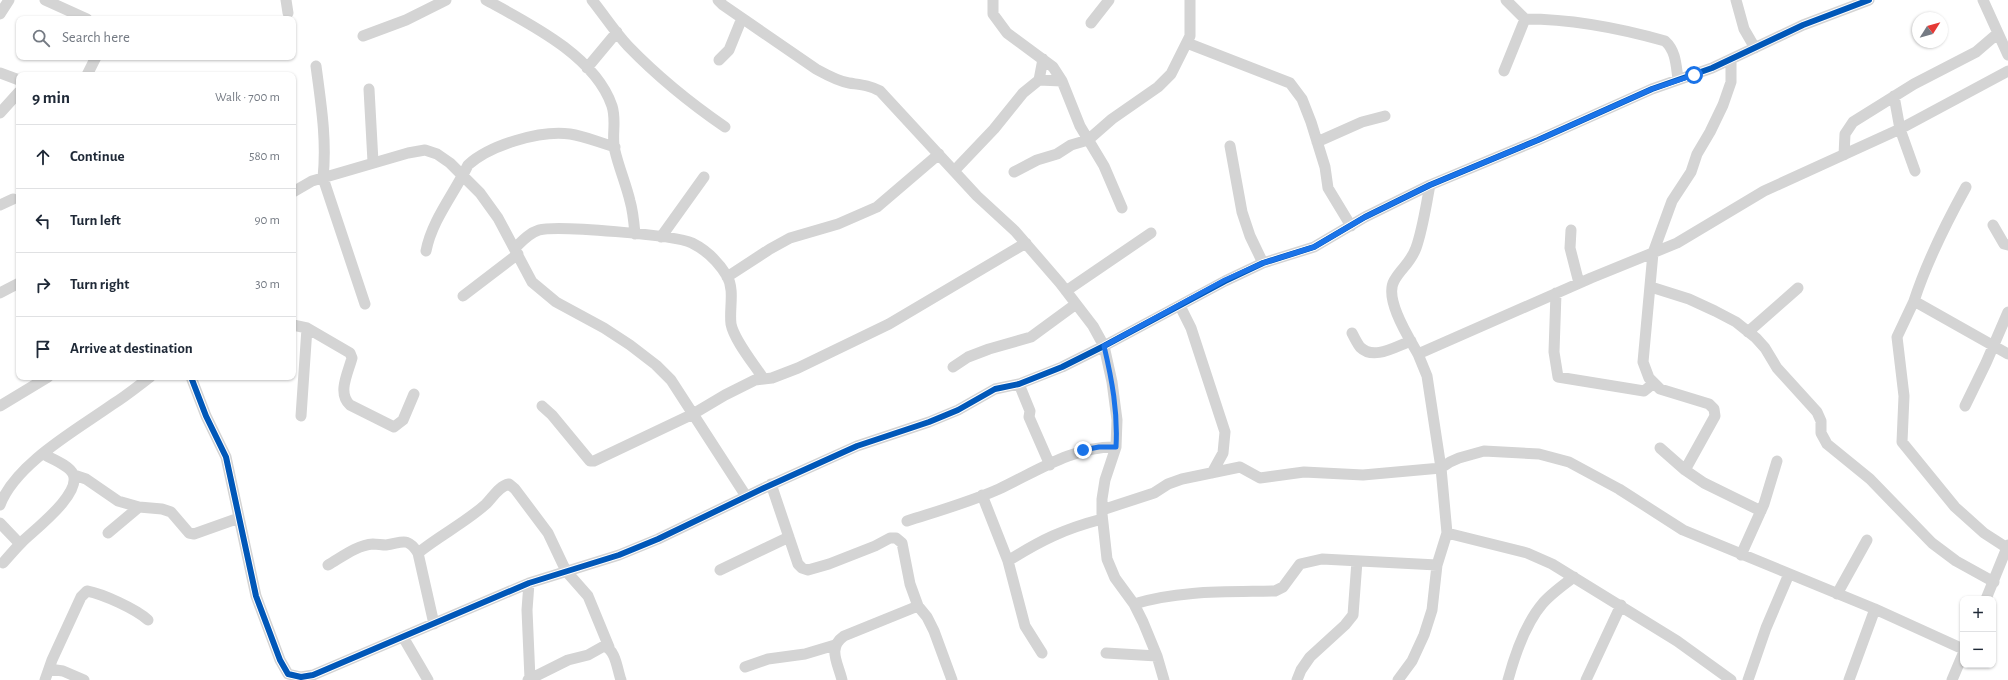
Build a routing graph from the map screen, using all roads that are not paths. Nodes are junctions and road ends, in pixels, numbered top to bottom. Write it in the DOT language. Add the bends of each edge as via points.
graph roads {
  1 [pos="9,0"];
  2 [pos="45,0"];
  3 [pos="286,0"];
  4 [pos="446,0"];
  5 [pos="486,0"];
  6 [pos="592,0"];
  7 [pos="718,0"];
  8 [pos="993,0"];
  9 [pos="1109,0"];
  10 [pos="1190,0"];
  11 [pos="1506,0"];
  12 [pos="1736,0"];
  13 [pos="1869,0"];
  14 [pos="1982,0"];
  15 [pos="1851,4"];
  16 [pos="288,13"];
  17 [pos="0,14"];
  18 [pos="80,16"];
  19 [pos="742,18"];
  20 [pos="1525,19"];
  21 [pos="1091,23"];
  22 [pos="617,32"];
  23 [pos="1997,34"];
  24 [pos="363,36"];
  25 [pos="1187,43"];
  26 [pos="1754,48"];
  27 [pos="2008,55"];
  28 [pos="1043,59"];
  29 [pos="1731,59"];
  30 [pos="94,60"];
  31 [pos="719,60"];
  32 [pos="316,66"];
  33 [pos="587,68"];
  34 [pos="1504,71"];
  35 [pos="2008,71"];
  36 [pos="88,72"];
  37 [pos="0,73"];
  38 [pos="16,79"];
  39 [pos="1678,79"];
  40 [pos="1039,80"];
  41 [pos="1062,81"];
  42 [pos="369,89"];
  43 [pos="16,95"];
  44 [pos="1894,96"];
  45 [pos="0,114"];
  46 [pos="1386,116"];
  47 [pos="725,127"];
  48 [pos="1900,129"];
  49 [pos="1088,140"];
  50 [pos="1317,142"];
  51 [pos="1230,146"];
  52 [pos="614,147"];
  53 [pos="939,154"];
  54 [pos="1844,155"];
  55 [pos="373,162"];
  56 [pos="954,171"];
  57 [pos="1915,171"];
  58 [pos="1014,172"];
  59 [pos="463,176"];
  60 [pos="704,177"];
  61 [pos="323,178"];
  62 [pos="1430,185"];
  63 [pos="1966,187"];
  64 [pos="296,191"];
  65 [pos="13,199"];
  66 [pos="0,205"];
  67 [pos="1122,208"];
  68 [pos="1993,225"];
  69 [pos="1351,226"];
  70 [pos="1572,230"];
  71 [pos="1151,233"];
  72 [pos="635,234"];
  73 [pos="661,237"];
  74 [pos="1026,243"];
  75 [pos="2008,245"];
  76 [pos="426,251"];
  77 [pos="516,251"];
  78 [pos="1653,253"];
  79 [pos="1263,263"];
  80 [pos="727,277"];
  81 [pos="1579,283"];
  82 [pos="16,285"];
  83 [pos="1651,287"];
  84 [pos="1798,288"];
  85 [pos="1066,291"];
  86 [pos="0,293"];
  87 [pos="1556,293"];
  88 [pos="463,296"];
  89 [pos="1914,301"];
  90 [pos="365,304"];
  91 [pos="1076,304"];
  92 [pos="1180,306"];
  93 [pos="2008,312"];
  94 [pos="296,326"];
  95 [pos="307,328"];
  96 [pos="1748,332"];
  97 [pos="1352,333"];
  98 [pos="1411,341"];
  99 [pos="1994,345"];
  100 [pos="1104,346"];
  101 [pos="1418,354"];
  102 [pos="2008,354"];
  103 [pos="953,367"];
  104 [pos="764,378"];
  105 [pos="43,380"];
  106 [pos="146,380"];
  107 [pos="192,380"];
  108 [pos="1654,383"];
  109 [pos="1019,384"];
  110 [pos="414,394"];
  111 [pos="0,406"];
  112 [pos="542,406"];
  113 [pos="1965,406"];
  114 [pos="693,414"];
  115 [pos="301,416"];
  116 [pos="1116,447"];
  117 [pos="1660,448"];
  118 [pos="43,454"];
  119 [pos="1222,454"];
  120 [pos="1777,460"];
  121 [pos="1050,465"];
  122 [pos="1232,468"];
  123 [pos="1441,468"];
  124 [pos="1685,470"];
  125 [pos="1212,473"];
  126 [pos="74,475"];
  127 [pos="771,484"];
  128 [pos="982,495"];
  129 [pos="746,496"];
  130 [pos="0,505"];
  131 [pos="139,507"];
  132 [pos="1761,511"];
  133 [pos="1102,514"];
  134 [pos="238,518"];
  135 [pos="907,521"];
  136 [pos="0,523"];
  137 [pos="108,533"];
  138 [pos="1447,533"];
  139 [pos="789,537"];
  140 [pos="1867,540"];
  141 [pos="20,544"];
  142 [pos="2007,547"];
  143 [pos="418,553"];
  144 [pos="1741,555"];
  145 [pos="1008,560"];
  146 [pos="1357,560"];
  147 [pos="3,563"];
  148 [pos="328,565"];
  149 [pos="1437,565"];
  150 [pos="720,570"];
  151 [pos="566,571"];
  152 [pos="1789,574"];
  153 [pos="1574,577"];
  154 [pos="1994,582"];
  155 [pos="529,583"];
  156 [pos="1837,594"];
  157 [pos="1987,596"];
  158 [pos="1134,604"];
  159 [pos="1620,605"];
  160 [pos="918,606"];
  161 [pos="1875,609"];
  162 [pos="148,620"];
  163 [pos="434,624"];
  164 [pos="403,637"];
  165 [pos="835,645"];
  166 [pos="609,647"];
  167 [pos="1960,649"];
  168 [pos="1042,653"];
  169 [pos="1106,653"];
  170 [pos="1157,656"];
  171 [pos="1960,661"];
  172 [pos="745,667"];
  173 [pos="49,669"];
  174 [pos="325,676"];
  175 [pos="286,677"];
  176 [pos="534,678"];
  177 [pos="45,680"];
  178 [pos="84,680"];
  179 [pos="428,680"];
  180 [pos="621,680"];
  181 [pos="842,680"];
  182 [pos="952,680"];
  183 [pos="1164,680"];
  184 [pos="1297,680"];
  185 [pos="1398,680"];
  186 [pos="1508,680"];
  187 [pos="1586,680"];
  188 [pos="1731,680"];
  189 [pos="1748,680"];
  190 [pos="1849,680"];
  191 [pos="1952,680"];
  1 -- 17 [label="street"];
  2 -- 18 [label="street"];
  3 -- 16 [label="street"];
  4 -- 24 [label="street" via="406,20"];
  5 -- 33 [label="street" via="551,38"];
  6 -- 22 [label="street"];
  7 -- 19 [label="street"];
  8 -- 28 [label="street" via="993,14 1007,33"];
  9 -- 21 [label="street"];
  10 -- 25 [label="street" via="1190,36"];
  11 -- 20 [label="street"];
  12 -- 26 [label="street" via="1744,29"];
  13 -- 15 [label="street"];
  14 -- 23 [label="street"];
  15 -- 26 [label="street"];
  19 -- 31 [label="street" via="729,50"];
  19 -- 53 [label="street" via="832,78 849,83 867,84 880,91"];
  20 -- 34 [label="street"];
  20 -- 39 [label="street" via="1592,23 1665,41 1674,53"];
  22 -- 33 [label="street"];
  22 -- 47 [label="street" via="657,75"];
  23 -- 27 [label="street"];
  23 -- 44 [label="street" via="1976,52"];
  25 -- 49 [label="street" via="1171,74 1158,87 1112,119"];
  25 -- 50 [label="street" via="1290,83 1302,99"];
  26 -- 29 [label="street"];
  28 -- 40 [label="street"];
  28 -- 41 [label="street" via="1053,67"];
  29 -- 39 [label="street"];
  29 -- 78 [label="street" via="1731,82 1723,104 1697,154 1691,172 1672,201"];
  30 -- 36 [label="street"];
  32 -- 61 [label="street" via="324,128"];
  33 -- 52 [label="street" via="612,106 616,123 613,134"];
  35 -- 48 [label="street"];
  37 -- 38 [label="street"];
  39 -- 62 [label="street"];
  40 -- 41 [label="street"];
  40 -- 56 [label="street" via="1024,93"];
  41 -- 49 [label="street"];
  42 -- 55 [label="street"];
  43 -- 45 [label="street"];
  44 -- 48 [label="street"];
  44 -- 54 [label="street" via="1853,122 1845,134"];
  46 -- 50 [label="street" via="1362,122"];
  48 -- 54 [label="street"];
  48 -- 57 [label="street"];
  49 -- 58 [label="street" via="1071,145 1057,154 1037,160"];
  49 -- 67 [label="street" via="1104,166"];
  50 -- 69 [label="street" via="1328,188"];
  51 -- 79 [label="street" via="1242,212"];
  52 -- 59 [label="street" via="571,134 538,135 485,154 468,165"];
  52 -- 72 [label="street" via="631,203"];
  53 -- 56 [label="street"];
  53 -- 80 [label="street" via="877,207 838,224 790,238"];
  54 -- 78 [label="street" via="1764,191 1677,243"];
  55 -- 59 [label="street" via="425,150 437,154"];
  55 -- 61 [label="street"];
  56 -- 74 [label="street"];
  59 -- 76 [label="street" via="437,220"];
  59 -- 77 [label="street" via="480,193 498,218"];
  60 -- 73 [label="street"];
  61 -- 64 [label="street"];
  61 -- 90 [label="street"];
  62 -- 69 [label="street"];
  62 -- 98 [label="street" via="1416,247 1409,263 1393,282 1391,295"];
  63 -- 89 [label="street" via="1941,232"];
  65 -- 66 [label="street"];
  68 -- 75 [label="street" via="2004,244"];
  69 -- 79 [label="street" via="1314,247"];
  70 -- 81 [label="street" via="1570,248"];
  71 -- 85 [label="street"];
  72 -- 73 [label="street"];
  72 -- 77 [label="street" via="540,230 529,234"];
  73 -- 80 [label="street" via="678,238 697,246 706,252"];
  74 -- 85 [label="street"];
  74 -- 104 [label="street" via="888,324 798,368 772,378"];
  77 -- 88 [label="street"];
  77 -- 114 [label="street" via="532,282 545,294 604,328 656,365 671,380"];
  78 -- 81 [label="street"];
  78 -- 83 [label="street"];
  79 -- 92 [label="street" via="1225,280"];
  80 -- 104 [label="street" via="731,289 731,325"];
  81 -- 87 [label="street"];
  82 -- 86 [label="street"];
  83 -- 96 [label="street" via="1715,310"];
  83 -- 108 [label="street" via="1643,362 1649,378"];
  84 -- 96 [label="street"];
  85 -- 91 [label="street"];
  87 -- 101 [label="street"];
  87 -- 108 [label="street" via="1554,352 1558,377 1644,391"];
  89 -- 99 [label="street"];
  89 -- 142 [label="street" via="1897,337 1904,396 1902,442 1955,507 1984,533"];
  91 -- 100 [label="street"];
  91 -- 103 [label="street" via="1030,337 968,357"];
  92 -- 100 [label="street"];
  92 -- 119 [label="street" via="1191,328 1222,418 1225,432"];
  93 -- 99 [label="street"];
  94 -- 95 [label="street"];
  95 -- 110 [label="street" via="350,353 352,358 343,394 350,405 394,427 403,420"];
  95 -- 115 [label="street"];
  96 -- 154 [label="street" via="1765,348 1777,368 1817,412 1821,421 1821,433 1827,444 1870,478 1932,543 1956,561"];
  97 -- 98 [label="street" via="1360,347 1369,353 1381,353"];
  98 -- 101 [label="street"];
  99 -- 102 [label="street"];
  99 -- 113 [label="street"];
  100 -- 109 [label="street" via="1062,367"];
  100 -- 116 [label="street" via="1118,420"];
  101 -- 123 [label="street" via="1427,376"];
  104 -- 114 [label="street" via="725,395"];
  105 -- 111 [label="street"];
  106 -- 118 [label="street"];
  107 -- 134 [label="street" via="226,457"];
  108 -- 124 [label="street" via="1660,389 1709,404 1714,409 1716,416"];
  109 -- 121 [label="street" via="1030,411 1029,417"];
  109 -- 127 [label="street" via="995,389 958,410 857,446"];
  112 -- 114 [label="street" via="590,461"];
  114 -- 129 [label="street"];
  116 -- 121 [label="street" via="1083,450"];
  116 -- 133 [label="street" via="1105,480"];
  117 -- 124 [label="street"];
  118 -- 126 [label="street" via="63,465"];
  118 -- 130 [label="street" via="26,468 10,487"];
  119 -- 122 [label="street"];
  119 -- 125 [label="street"];
  120 -- 132 [label="street"];
  121 -- 128 [label="street"];
  122 -- 123 [label="street" via="1240,467 1260,478 1304,472 1363,475"];
  122 -- 125 [label="street"];
  123 -- 138 [label="street"];
  123 -- 144 [label="street" via="1459,458 1484,452 1539,454 1569,462 1625,492 1683,530"];
  124 -- 132 [label="street" via="1704,483"];
  125 -- 133 [label="street" via="1168,484 1154,493"];
  126 -- 131 [label="street" via="86,478 112,498"];
  126 -- 141 [label="street" via="74,482 65,500"];
  127 -- 129 [label="street"];
  127 -- 139 [label="street"];
  128 -- 135 [label="street"];
  128 -- 145 [label="street"];
  129 -- 151 [label="street" via="658,539 619,555"];
  131 -- 134 [label="street" via="171,512 189,534"];
  131 -- 137 [label="street"];
  132 -- 144 [label="street"];
  133 -- 145 [label="street" via="1049,536"];
  133 -- 158 [label="street" via="1107,559 1115,578"];
  134 -- 175 [label="street" via="256,596"];
  136 -- 141 [label="street"];
  138 -- 149 [label="street"];
  138 -- 153 [label="street" via="1526,553"];
  139 -- 150 [label="street"];
  139 -- 160 [label="street" via="798,564 808,570 829,564 890,538 896,538 902,543 910,584"];
  140 -- 156 [label="street"];
  141 -- 147 [label="street"];
  142 -- 154 [label="street"];
  143 -- 148 [label="street" via="407,542 372,544 351,551"];
  143 -- 151 [label="street" via="444,533 459,526 504,485 509,484 548,533"];
  143 -- 163 [label="street"];
  144 -- 152 [label="street"];
  145 -- 168 [label="street" via="1025,626"];
  146 -- 149 [label="street"];
  146 -- 158 [label="street" via="1322,559 1300,564 1283,587 1275,591 1200,593 1153,598"];
  146 -- 184 [label="street" via="1353,615 1310,657"];
  149 -- 185 [label="street" via="1432,610 1424,635 1412,661"];
  151 -- 155 [label="street"];
  151 -- 166 [label="street" via="588,596"];
  152 -- 156 [label="street"];
  152 -- 189 [label="street"];
  153 -- 159 [label="street"];
  153 -- 186 [label="street" via="1553,593 1535,614 1524,634"];
  154 -- 157 [label="street"];
  155 -- 163 [label="street"];
  155 -- 176 [label="street" via="527,610"];
  156 -- 161 [label="street"];
  158 -- 170 [label="street"];
  159 -- 187 [label="street"];
  159 -- 188 [label="street" via="1677,641"];
  160 -- 165 [label="street" via="844,636"];
  160 -- 182 [label="street" via="934,631"];
  161 -- 167 [label="street"];
  161 -- 190 [label="street"];
  162 -- 173 [label="street" via="108,597 87,591 81,597"];
  163 -- 164 [label="street"];
  164 -- 174 [label="street"];
  164 -- 179 [label="street"];
  165 -- 172 [label="street" via="806,654 768,659"];
  165 -- 181 [label="street"];
  166 -- 176 [label="street" via="604,646 588,655 568,660"];
  166 -- 180 [label="street"];
  169 -- 170 [label="street"];
  170 -- 183 [label="street"];
  171 -- 191 [label="street"];
  173 -- 177 [label="street"];
  173 -- 178 [label="street"];
  174 -- 175 [label="street"];
}
